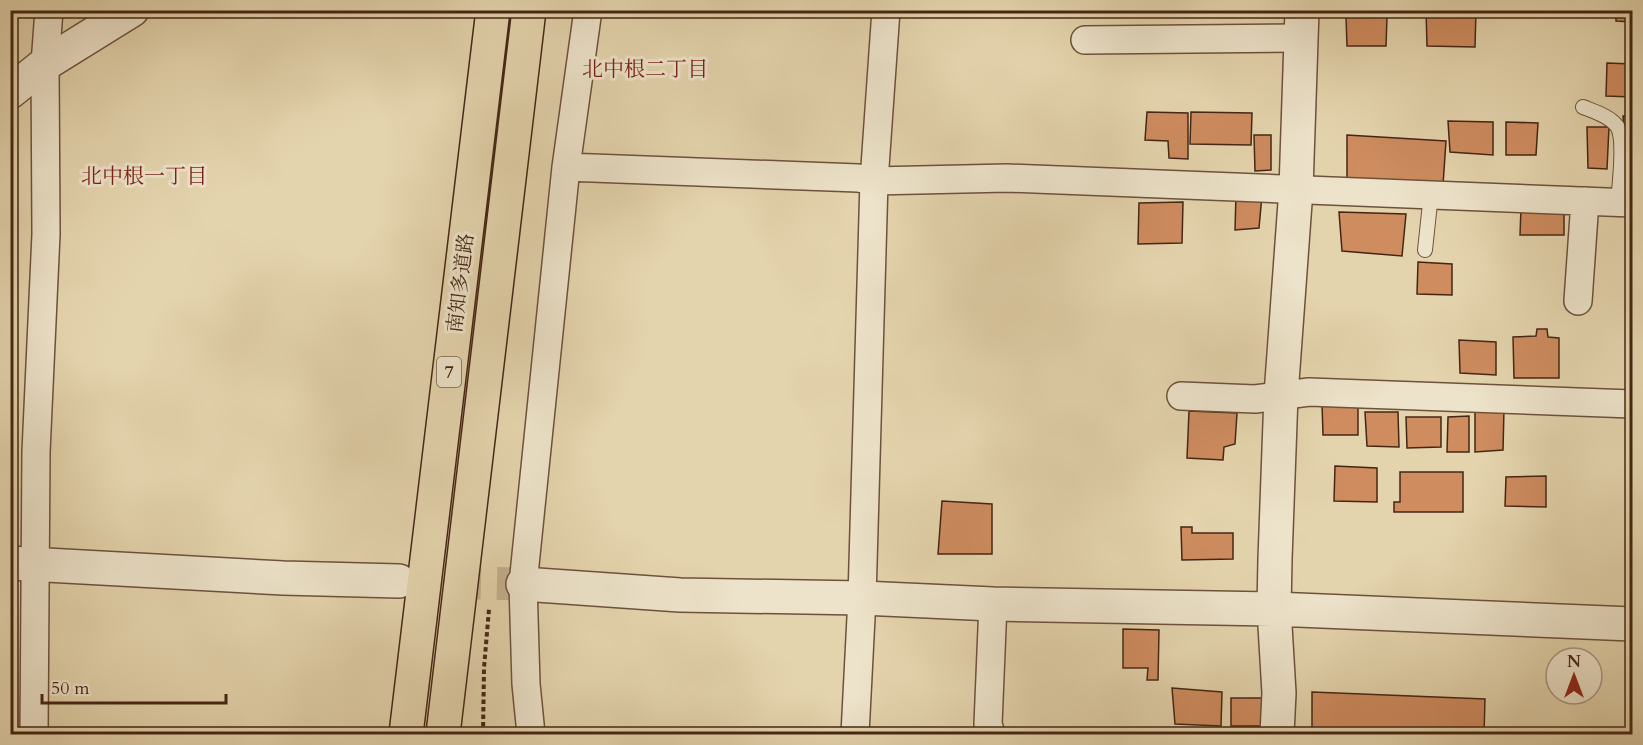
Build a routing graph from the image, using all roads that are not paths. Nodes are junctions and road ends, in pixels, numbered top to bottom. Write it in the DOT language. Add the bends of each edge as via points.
graph roads {
  1 [pos="49,10"];
  2 [pos="132,10"];
  3 [pos="493,10"];
  4 [pos="529,10"];
  5 [pos="588,10"];
  6 [pos="886,10"];
  7 [pos="1301,24"];
  8 [pos="1084,40"];
  9 [pos="45,64"];
  10 [pos="10,93"];
  11 [pos="1583,107"];
  12 [pos="566,167"];
  13 [pos="874,181"];
  14 [pos="1296,189"];
  15 [pos="1431,194"];
  16 [pos="1585,201"];
  17 [pos="1625,203"];
  18 [pos="1425,250"];
  19 [pos="1578,301"];
  20 [pos="1281,395"];
  21 [pos="1181,396"];
  22 [pos="1632,404"];
  23 [pos="23,564"];
  24 [pos="399,581"];
  25 [pos="523,584"];
  26 [pos="862,598"];
  27 [pos="993,604"];
  28 [pos="1274,609"];
  29 [pos="1632,624"];
  30 [pos="34,735"];
  31 [pos="406,735"];
  32 [pos="442,735"];
  33 [pos="531,735"];
  34 [pos="855,735"];
  35 [pos="992,735"];
  36 [pos="1277,735"];
  1 -- 9 [label="street"];
  2 -- 9 [label="street"];
  3 -- 31 [label="highway, 南知多道路 / 7"];
  4 -- 32 [label="highway, 南知多道路 / 7"];
  5 -- 12 [label="street"];
  6 -- 13 [label="street"];
  7 -- 8 [label="street"];
  7 -- 14 [label="street"];
  9 -- 10 [label="street"];
  9 -- 23 [label="street" via="46,234 36,453"];
  11 -- 17 [label="lane" via="1608,118 1618,128"];
  12 -- 13 [label="street"];
  12 -- 25 [label="street"];
  13 -- 14 [label="street" via="1007,178"];
  13 -- 26 [label="street"];
  14 -- 15 [label="street"];
  14 -- 20 [label="street"];
  15 -- 16 [label="street"];
  15 -- 18 [label="lane"];
  16 -- 17 [label="street"];
  16 -- 19 [label="street"];
  20 -- 21 [label="street" via="1255,399"];
  20 -- 22 [label="street" via="1309,392"];
  20 -- 28 [label="street"];
  23 -- 24 [label="street"];
  23 -- 30 [label="street"];
  25 -- 26 [label="street" via="680,595"];
  25 -- 33 [label="street"];
  26 -- 27 [label="street"];
  26 -- 34 [label="street"];
  27 -- 28 [label="street"];
  27 -- 35 [label="street" via="988,724"];
  28 -- 29 [label="street"];
  28 -- 36 [label="street"];
}
